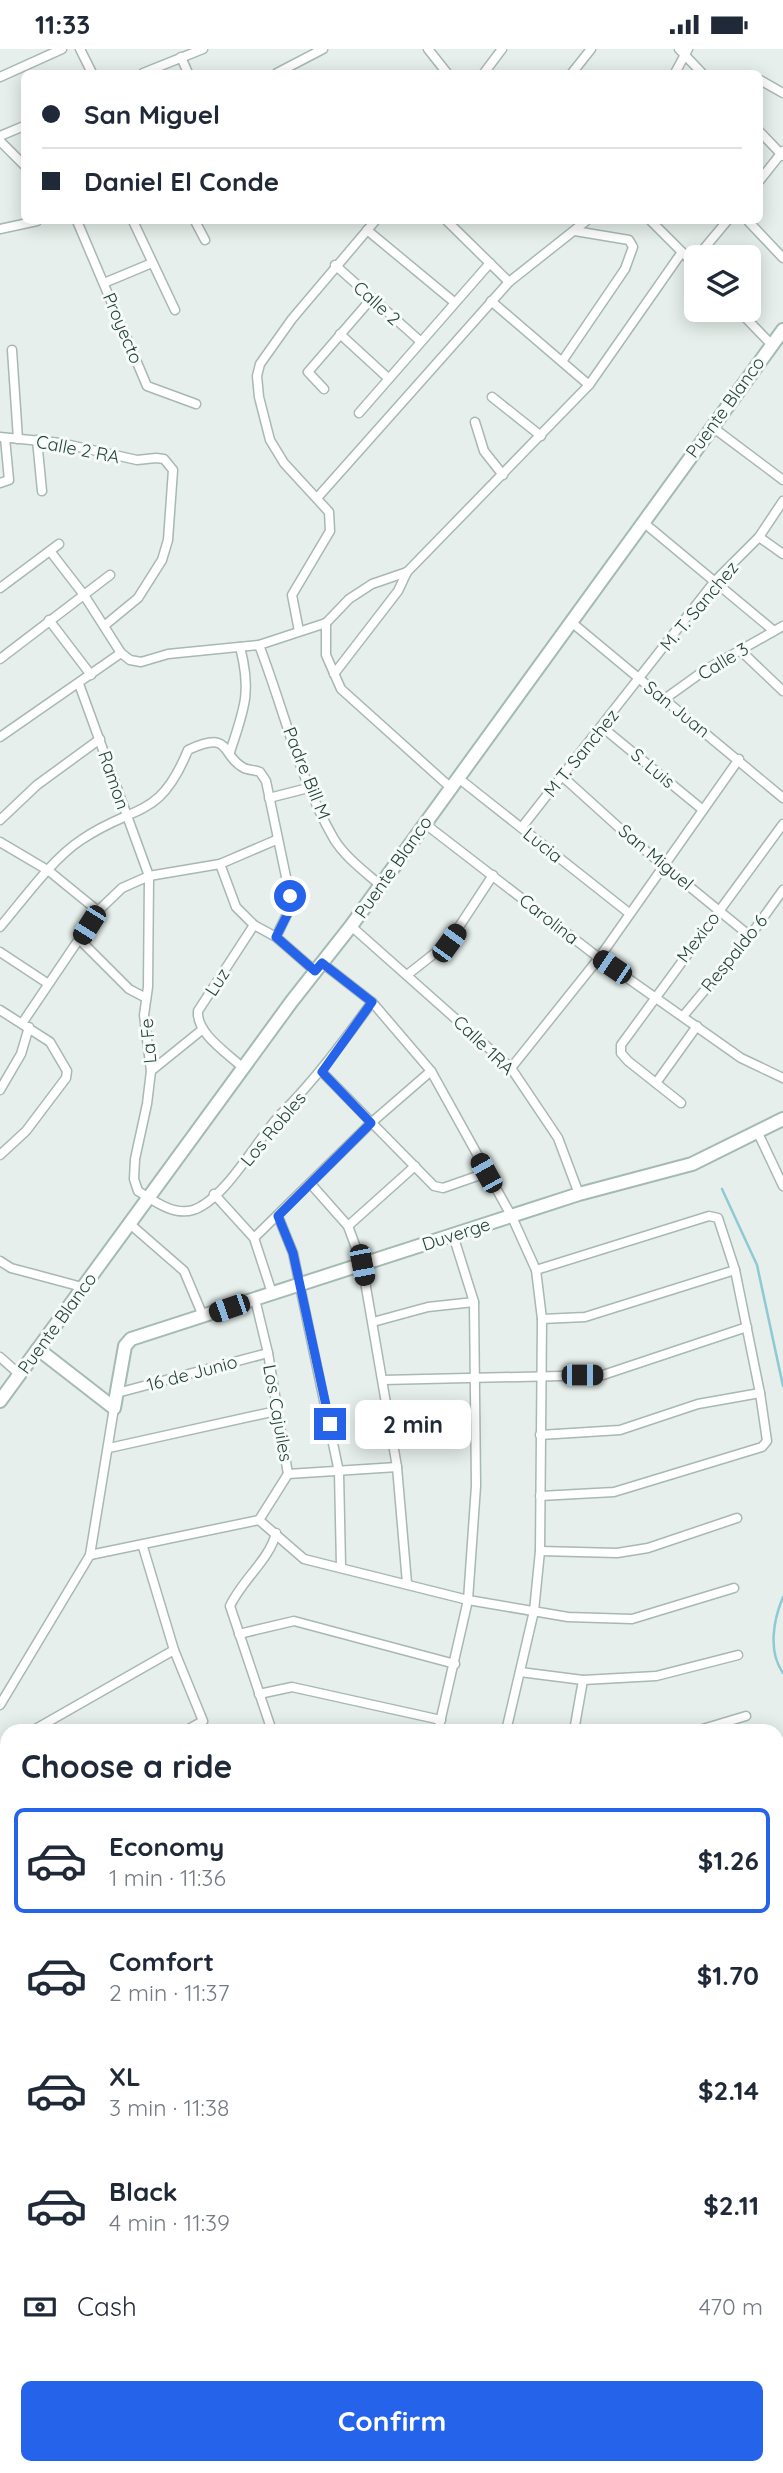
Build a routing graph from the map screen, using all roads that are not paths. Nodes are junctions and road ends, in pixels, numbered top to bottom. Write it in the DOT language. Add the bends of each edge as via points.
graph roads {
  1 [pos="62,49"];
  2 [pos="80,49"];
  3 [pos="323,49"];
  4 [pos="428,49"];
  5 [pos="502,49"];
  6 [pos="591,49"];
  7 [pos="198,50"];
  8 [pos="683,51"];
  9 [pos="181,57"];
  10 [pos="90,70"];
  11 [pos="150,70"];
  12 [pos="187,70"];
  13 [pos="284,70"];
  14 [pos="445,70"];
  15 [pos="486,70"];
  16 [pos="574,70"];
  17 [pos="676,70"];
  18 [pos="699,70"];
  19 [pos="0,77"];
  20 [pos="763,81"];
  21 [pos="783,93"];
  22 [pos="21,127"];
  23 [pos="763,135"];
  24 [pos="0,136"];
  25 [pos="0,141"];
  26 [pos="782,154"];
  27 [pos="21,162"];
  28 [pos="763,176"];
  29 [pos="23,224"];
  30 [pos="78,224"];
  31 [pos="134,224"];
  32 [pos="197,224"];
  33 [pos="372,224"];
  34 [pos="450,224"];
  35 [pos="583,224"];
  36 [pos="655,224"];
  37 [pos="725,224"];
  38 [pos="751,224"];
  39 [pos="0,229"];
  40 [pos="367,230"];
  41 [pos="575,231"];
  42 [pos="205,240"];
  43 [pos="708,245"];
  44 [pos="682,252"];
  45 [pos="783,258"];
  46 [pos="152,263"];
  47 [pos="490,263"];
  48 [pos="335,265"];
  49 [pos="509,282"];
  50 [pos="104,283"];
  51 [pos="372,298"];
  52 [pos="491,301"];
  53 [pos="454,302"];
  54 [pos="175,310"];
  55 [pos="757,322"];
  56 [pos="340,334"];
  57 [pos="779,336"];
  58 [pos="420,341"];
  59 [pos="12,350"];
  60 [pos="563,359"];
  61 [pos="388,378"];
  62 [pos="589,384"];
  63 [pos="324,389"];
  64 [pos="492,397"];
  65 [pos="196,404"];
  66 [pos="359,413"];
  67 [pos="475,422"];
  68 [pos="711,426"];
  69 [pos="541,436"];
  70 [pos="2,437"];
  71 [pos="18,439"];
  72 [pos="37,440"];
  73 [pos="503,475"];
  74 [pos="783,480"];
  75 [pos="0,483"];
  76 [pos="41,491"];
  77 [pos="317,498"];
  78 [pos="783,501"];
  79 [pos="643,522"];
  80 [pos="760,537"];
  81 [pos="59,544"];
  82 [pos="50,551"];
  83 [pos="783,554"];
  84 [pos="407,572"];
  85 [pos="110,575"];
  86 [pos="715,581"];
  87 [pos="1,585"];
  88 [pos="84,595"];
  89 [pos="50,620"];
  90 [pos="570,621"];
  91 [pos="326,623"];
  92 [pos="104,626"];
  93 [pos="783,626"];
  94 [pos="299,631"];
  95 [pos="774,631"];
  96 [pos="258,645"];
  97 [pos="240,647"];
  98 [pos="740,651"];
  99 [pos="121,653"];
  100 [pos="0,659"];
  101 [pos="334,674"];
  102 [pos="91,675"];
  103 [pos="640,679"];
  104 [pos="79,684"];
  105 [pos="783,691"];
  106 [pos="666,698"];
  107 [pos="602,727"];
  108 [pos="0,737"];
  109 [pos="100,739"];
  110 [pos="230,752"];
  111 [pos="739,759"];
  112 [pos="563,776"];
  113 [pos="453,782"];
  114 [pos="312,787"];
  115 [pos="269,798"];
  116 [pos="783,798"];
  117 [pos="703,810"];
  118 [pos="127,815"];
  119 [pos="0,820"];
  120 [pos="424,823"];
  121 [pos="783,824"];
  122 [pos="522,827"];
  123 [pos="276,839"];
  124 [pos="0,842"];
  125 [pos="220,864"];
  126 [pos="664,864"];
  127 [pos="49,871"];
  128 [pos="493,875"];
  129 [pos="149,876"];
  130 [pos="380,884"];
  131 [pos="783,890"];
  132 [pos="718,910"];
  133 [pos="98,911"];
  134 [pos="629,913"];
  135 [pos="254,925"];
  136 [pos="351,926"];
  137 [pos="0,927"];
  138 [pos="750,936"];
  139 [pos="276,937"];
  140 [pos="80,940"];
  141 [pos="0,952"];
  142 [pos="599,958"];
  143 [pos="318,967"];
  144 [pos="407,975"];
  145 [pos="47,983"];
  146 [pos="655,995"];
  147 [pos="146,998"];
  148 [pos="372,1002"];
  149 [pos="0,1010"];
  150 [pos="684,1015"];
  151 [pos="26,1024"];
  152 [pos="697,1026"];
  153 [pos="203,1029"];
  154 [pos="243,1068"];
  155 [pos="511,1068"];
  156 [pos="151,1071"];
  157 [pos="431,1071"];
  158 [pos="322,1072"];
  159 [pos="783,1078"];
  160 [pos="656,1083"];
  161 [pos="0,1090"];
  162 [pos="681,1103"];
  163 [pos="783,1119"];
  164 [pos="371,1123"];
  165 [pos="758,1133"];
  166 [pos="0,1155"];
  167 [pos="415,1165"];
  168 [pos="486,1173"];
  169 [pos="310,1183"];
  170 [pos="783,1186"];
  171 [pos="214,1193"];
  172 [pos="579,1194"];
  173 [pos="149,1198"];
  174 [pos="278,1216"];
  175 [pos="512,1217"];
  176 [pos="130,1224"];
  177 [pos="348,1227"];
  178 [pos="453,1235"];
  179 [pos="254,1238"];
  180 [pos="0,1261"];
  181 [pos="362,1265"];
  182 [pos="536,1270"];
  183 [pos="734,1270"];
  184 [pos="299,1284"];
  185 [pos="82,1287"];
  186 [pos="272,1293"];
  187 [pos="255,1299"];
  188 [pos="474,1302"];
  189 [pos="203,1317"];
  190 [pos="542,1319"];
  191 [pos="373,1322"];
  192 [pos="747,1327"];
  193 [pos="38,1349"];
  194 [pos="268,1353"];
  195 [pos="0,1357"];
  196 [pos="19,1374"];
  197 [pos="540,1375"];
  198 [pos="473,1378"];
  199 [pos="383,1380"];
  200 [pos="117,1393"];
  201 [pos="760,1393"];
  202 [pos="0,1401"];
  203 [pos="114,1408"];
  204 [pos="276,1411"];
  205 [pos="540,1435"];
  206 [pos="109,1448"];
  207 [pos="397,1467"];
  208 [pos="340,1472"];
  209 [pos="288,1474"];
  210 [pos="540,1496"];
  211 [pos="737,1518"];
  212 [pos="259,1520"];
  213 [pos="276,1533"];
  214 [pos="143,1547"];
  215 [pos="540,1551"];
  216 [pos="90,1555"];
  217 [pos="341,1566"];
  218 [pos="407,1583"];
  219 [pos="734,1588"];
  220 [pos="468,1600"];
  221 [pos="534,1611"];
  222 [pos="239,1635"];
  223 [pos="174,1650"];
  224 [pos="738,1655"];
  225 [pos="455,1664"];
  226 [pos="520,1672"];
  227 [pos="583,1680"];
  228 [pos="258,1694"];
  229 [pos="0,1705"];
  230 [pos="746,1716"];
  231 [pos="441,1720"];
  232 [pos="203,1721"];
  233 [pos="44,1724"];
  234 [pos="198,1724"];
  235 [pos="204,1724"];
  236 [pos="269,1724"];
  237 [pos="440,1724"];
  238 [pos="508,1724"];
  239 [pos="575,1724"];
  240 [pos="719,1724"];
  1 -- 19 [label="street"];
  2 -- 10 [label="street"];
  3 -- 13 [label="street"];
  4 -- 14 [label="street"];
  5 -- 15 [label="street"];
  6 -- 16 [label="street"];
  7 -- 9 [label="street"];
  8 -- 17 [label="street"];
  8 -- 18 [label="street"];
  9 -- 11 [label="street"];
  9 -- 12 [label="street"];
  20 -- 21 [label="street"];
  22 -- 24 [label="street"];
  23 -- 26 [label="street"];
  25 -- 27 [label="street"];
  26 -- 28 [label="street"];
  29 -- 39 [label="street"];
  30 -- 50 [label="street, Proyecto"];
  31 -- 46 [label="street"];
  32 -- 42 [label="street"];
  33 -- 40 [label="street"];
  34 -- 47 [label="street"];
  35 -- 41 [label="street"];
  36 -- 44 [label="street"];
  37 -- 43 [label="street"];
  38 -- 45 [label="street"];
  40 -- 48 [label="street"];
  40 -- 53 [label="street"];
  41 -- 49 [label="street"];
  41 -- 60 [label="street" via="629,240 633,247 625,269"];
  44 -- 62 [label="street"];
  46 -- 50 [label="street"];
  46 -- 54 [label="street"];
  47 -- 49 [label="street"];
  47 -- 53 [label="street"];
  48 -- 51 [label="street, Calle 2"];
  48 -- 77 [label="street" via="260,363 257,376 270,440 284,463"];
  49 -- 52 [label="street"];
  50 -- 65 [label="street, Proyecto" via="147,386"];
  51 -- 56 [label="street"];
  51 -- 58 [label="street, Calle 2"];
  52 -- 60 [label="street"];
  52 -- 77 [label="street"];
  53 -- 58 [label="street"];
  55 -- 57 [label="street"];
  56 -- 61 [label="street"];
  56 -- 63 [label="street" via="307,374"];
  57 -- 68 [label="street, Puente Blanco"];
  58 -- 61 [label="street"];
  59 -- 71 [label="street"];
  60 -- 62 [label="street"];
  61 -- 66 [label="street"];
  62 -- 69 [label="street"];
  64 -- 69 [label="street"];
  67 -- 73 [label="street" via="484,451"];
  68 -- 74 [label="street"];
  68 -- 79 [label="street, Puente Blanco"];
  69 -- 73 [label="street"];
  70 -- 71 [label="street, Calle 2 RA"];
  70 -- 75 [label="street" via="9,480"];
  71 -- 72 [label="street, Calle 2 RA"];
  72 -- 76 [label="street"];
  72 -- 92 [label="street, Calle 2 RA" via="131,459 156,458 173,470 168,540 162,560 138,598"];
  73 -- 84 [label="street"];
  77 -- 94 [label="street" via="331,519 330,531 292,595"];
  78 -- 80 [label="street, M. T. Sanchez"];
  79 -- 86 [label="street"];
  79 -- 90 [label="street, Puente Blanco"];
  80 -- 83 [label="street"];
  80 -- 86 [label="street, M. T. Sanchez"];
  81 -- 82 [label="street"];
  82 -- 87 [label="street"];
  82 -- 88 [label="street"];
  84 -- 91 [label="street" via="349,599"];
  84 -- 101 [label="street" via="398,591"];
  85 -- 88 [label="street"];
  86 -- 95 [label="street"];
  86 -- 103 [label="street, M. T. Sanchez"];
  88 -- 89 [label="street"];
  88 -- 92 [label="street"];
  89 -- 100 [label="street"];
  89 -- 102 [label="street"];
  90 -- 103 [label="street, San Juan"];
  90 -- 113 [label="street, Puente Blanco"];
  91 -- 94 [label="street"];
  91 -- 101 [label="street" via="326,655"];
  92 -- 99 [label="street"];
  93 -- 95 [label="street, Calle 3"];
  94 -- 96 [label="street"];
  95 -- 98 [label="street, Calle 3"];
  96 -- 97 [label="street"];
  96 -- 114 [label="street, Padre Bill M"];
  97 -- 99 [label="street" via="168,654 141,662"];
  97 -- 110 [label="street" via="248,692"];
  98 -- 105 [label="street"];
  98 -- 106 [label="street, Calle 3"];
  99 -- 102 [label="street"];
  101 -- 113 [label="street, Lucia" via="341,689 364,712"];
  102 -- 104 [label="street"];
  103 -- 106 [label="street, San Juan"];
  103 -- 107 [label="street, M T. Sanchez"];
  104 -- 108 [label="street"];
  104 -- 109 [label="street, Ramon"];
  106 -- 111 [label="street, San Juan"];
  107 -- 112 [label="street, M T. Sanchez"];
  107 -- 117 [label="street, S. Luis"];
  109 -- 118 [label="street, Ramon"];
  109 -- 119 [label="street" via="37,785"];
  110 -- 115 [label="street" via="244,768 260,772"];
  110 -- 118 [label="street" via="216,743 188,750 172,785 156,801"];
  111 -- 116 [label="street, San Juan"];
  111 -- 117 [label="street"];
  112 -- 122 [label="street, M T. Sanchez"];
  112 -- 126 [label="street, San Miguel"];
  113 -- 120 [label="street, Puente Blanco"];
  113 -- 122 [label="street, Lucia"];
  114 -- 115 [label="street"];
  114 -- 130 [label="street, Padre Bill M" via="334,839"];
  115 -- 123 [label="street"];
  117 -- 126 [label="street"];
  118 -- 127 [label="street" via="79,841"];
  118 -- 129 [label="street, Ramon"];
  120 -- 128 [label="street, Carolina"];
  120 -- 130 [label="street, Puente Blanco"];
  121 -- 132 [label="street, Mexico"];
  122 -- 134 [label="street, Lucia"];
  123 -- 125 [label="street"];
  123 -- 139 [label="street" via="290,896 289,911"];
  124 -- 127 [label="street"];
  125 -- 129 [label="street"];
  125 -- 135 [label="street" via="236,907"];
  126 -- 132 [label="street, San Miguel"];
  126 -- 134 [label="street"];
  127 -- 133 [label="street"];
  127 -- 137 [label="street"];
  128 -- 142 [label="street, Carolina"];
  128 -- 144 [label="street" via="449,943"];
  129 -- 133 [label="street" via="122,888"];
  129 -- 147 [label="street, La Fe"];
  130 -- 136 [label="street, Puente Blanco"];
  131 -- 138 [label="street, Respaldo 6"];
  132 -- 138 [label="street, San Miguel"];
  132 -- 146 [label="street, Mexico"];
  133 -- 140 [label="street"];
  134 -- 142 [label="street"];
  135 -- 139 [label="street"];
  135 -- 153 [label="street, Luz" via="198,1011"];
  136 -- 143 [label="street, Puente Blanco"];
  136 -- 144 [label="street, Calle 1RA"];
  138 -- 150 [label="street, Respaldo 6"];
  139 -- 143 [label="street"];
  140 -- 145 [label="street"];
  140 -- 147 [label="street" via="129,989"];
  141 -- 145 [label="street"];
  142 -- 146 [label="street, Carolina"];
  142 -- 155 [label="street"];
  143 -- 148 [label="street"];
  143 -- 154 [label="street, Puente Blanco"];
  144 -- 155 [label="street, Calle 1RA"];
  145 -- 151 [label="street"];
  146 -- 150 [label="street, Carolina"];
  146 -- 160 [label="street, Mexico" via="621,1045 621,1053"];
  147 -- 156 [label="street, La Fe"];
  148 -- 157 [label="street"];
  148 -- 158 [label="street, Los Robles"];
  149 -- 151 [label="street"];
  150 -- 152 [label="street, Carolina"];
  151 -- 161 [label="street" via="21,1054"];
  151 -- 166 [label="street" via="50,1042 66,1065 66,1077 26,1131"];
  152 -- 159 [label="street, Carolina" via="741,1058"];
  152 -- 160 [label="street"];
  153 -- 154 [label="street"];
  153 -- 156 [label="street"];
  154 -- 173 [label="street, Puente Blanco"];
  155 -- 172 [label="street, Calle 1RA" via="558,1138"];
  156 -- 173 [label="street, La Fe" via="134,1179 138,1191"];
  157 -- 164 [label="street"];
  157 -- 168 [label="street"];
  158 -- 164 [label="street"];
  158 -- 171 [label="street, Los Robles"];
  160 -- 162 [label="street"];
  163 -- 165 [label="street, Duverge"];
  164 -- 167 [label="street"];
  164 -- 169 [label="street"];
  165 -- 170 [label="street"];
  165 -- 172 [label="street, Duverge" via="692,1164"];
  167 -- 168 [label="street" via="438,1188"];
  167 -- 177 [label="street"];
  168 -- 175 [label="street"];
  169 -- 174 [label="street"];
  169 -- 177 [label="street"];
  171 -- 173 [label="street, Los Robles" via="195,1209 182,1211"];
  171 -- 179 [label="street"];
  172 -- 175 [label="street, Duverge"];
  173 -- 176 [label="street, Puente Blanco"];
  174 -- 179 [label="street"];
  174 -- 184 [label="street"];
  175 -- 178 [label="street, Duverge"];
  175 -- 182 [label="street"];
  176 -- 185 [label="street, Puente Blanco"];
  176 -- 189 [label="street" via="184,1271"];
  177 -- 181 [label="street"];
  178 -- 181 [label="street, Duverge"];
  178 -- 188 [label="street"];
  179 -- 186 [label="street"];
  180 -- 185 [label="street"];
  181 -- 184 [label="street, Duverge"];
  181 -- 191 [label="street"];
  182 -- 183 [label="street" via="714,1216"];
  182 -- 190 [label="street"];
  183 -- 190 [label="street" via="585,1317"];
  183 -- 192 [label="street"];
  184 -- 186 [label="street, Duverge"];
  184 -- 208 [label="street"];
  185 -- 193 [label="street, Puente Blanco"];
  186 -- 187 [label="street, Duverge"];
  187 -- 189 [label="street, Duverge"];
  187 -- 194 [label="street, Los Cajuiles"];
  188 -- 191 [label="street" via="428,1307"];
  188 -- 198 [label="street"];
  189 -- 200 [label="street, Duverge" via="127,1343"];
  190 -- 197 [label="street"];
  191 -- 199 [label="street"];
  192 -- 197 [label="street" via="603,1375"];
  192 -- 201 [label="street"];
  193 -- 196 [label="street, Puente Blanco"];
  193 -- 203 [label="street"];
  194 -- 200 [label="street, 16 de Junio"];
  194 -- 204 [label="street, Los Cajuiles"];
  195 -- 196 [label="street"];
  196 -- 202 [label="street, Puente Blanco"];
  197 -- 198 [label="street"];
  197 -- 205 [label="street"];
  198 -- 199 [label="street"];
  198 -- 220 [label="street" via="477,1486"];
  199 -- 207 [label="street"];
  200 -- 203 [label="street"];
  201 -- 205 [label="street" via="698,1404 620,1430"];
  201 -- 210 [label="street" via="766,1441 762,1447 614,1492"];
  203 -- 206 [label="street"];
  204 -- 206 [label="street"];
  204 -- 209 [label="street, Los Cajuiles"];
  205 -- 210 [label="street"];
  206 -- 216 [label="street"];
  207 -- 208 [label="street"];
  207 -- 218 [label="street"];
  208 -- 209 [label="street"];
  208 -- 217 [label="street"];
  209 -- 212 [label="street, Los Cajuiles"];
  210 -- 215 [label="street"];
  211 -- 215 [label="street" via="648,1548 617,1553"];
  212 -- 213 [label="street"];
  212 -- 214 [label="street"];
  213 -- 217 [label="street" via="304,1559"];
  213 -- 222 [label="street" via="274,1543 230,1606"];
  214 -- 216 [label="street"];
  214 -- 223 [label="street"];
  215 -- 221 [label="street"];
  216 -- 229 [label="street"];
  217 -- 218 [label="street"];
  218 -- 220 [label="street"];
  219 -- 221 [label="street" via="632,1619"];
  220 -- 221 [label="street"];
  220 -- 225 [label="street"];
  221 -- 226 [label="street"];
  222 -- 225 [label="street" via="293,1622"];
  222 -- 228 [label="street"];
  223 -- 232 [label="street"];
  223 -- 233 [label="street"];
  224 -- 227 [label="street" via="656,1676"];
  225 -- 231 [label="street"];
  226 -- 227 [label="street"];
  226 -- 238 [label="street"];
  227 -- 239 [label="street"];
  228 -- 231 [label="street" via="292,1687"];
  228 -- 236 [label="street"];
  230 -- 240 [label="street"];
  231 -- 237 [label="street"];
  232 -- 234 [label="street"];
  232 -- 235 [label="street"];
}
